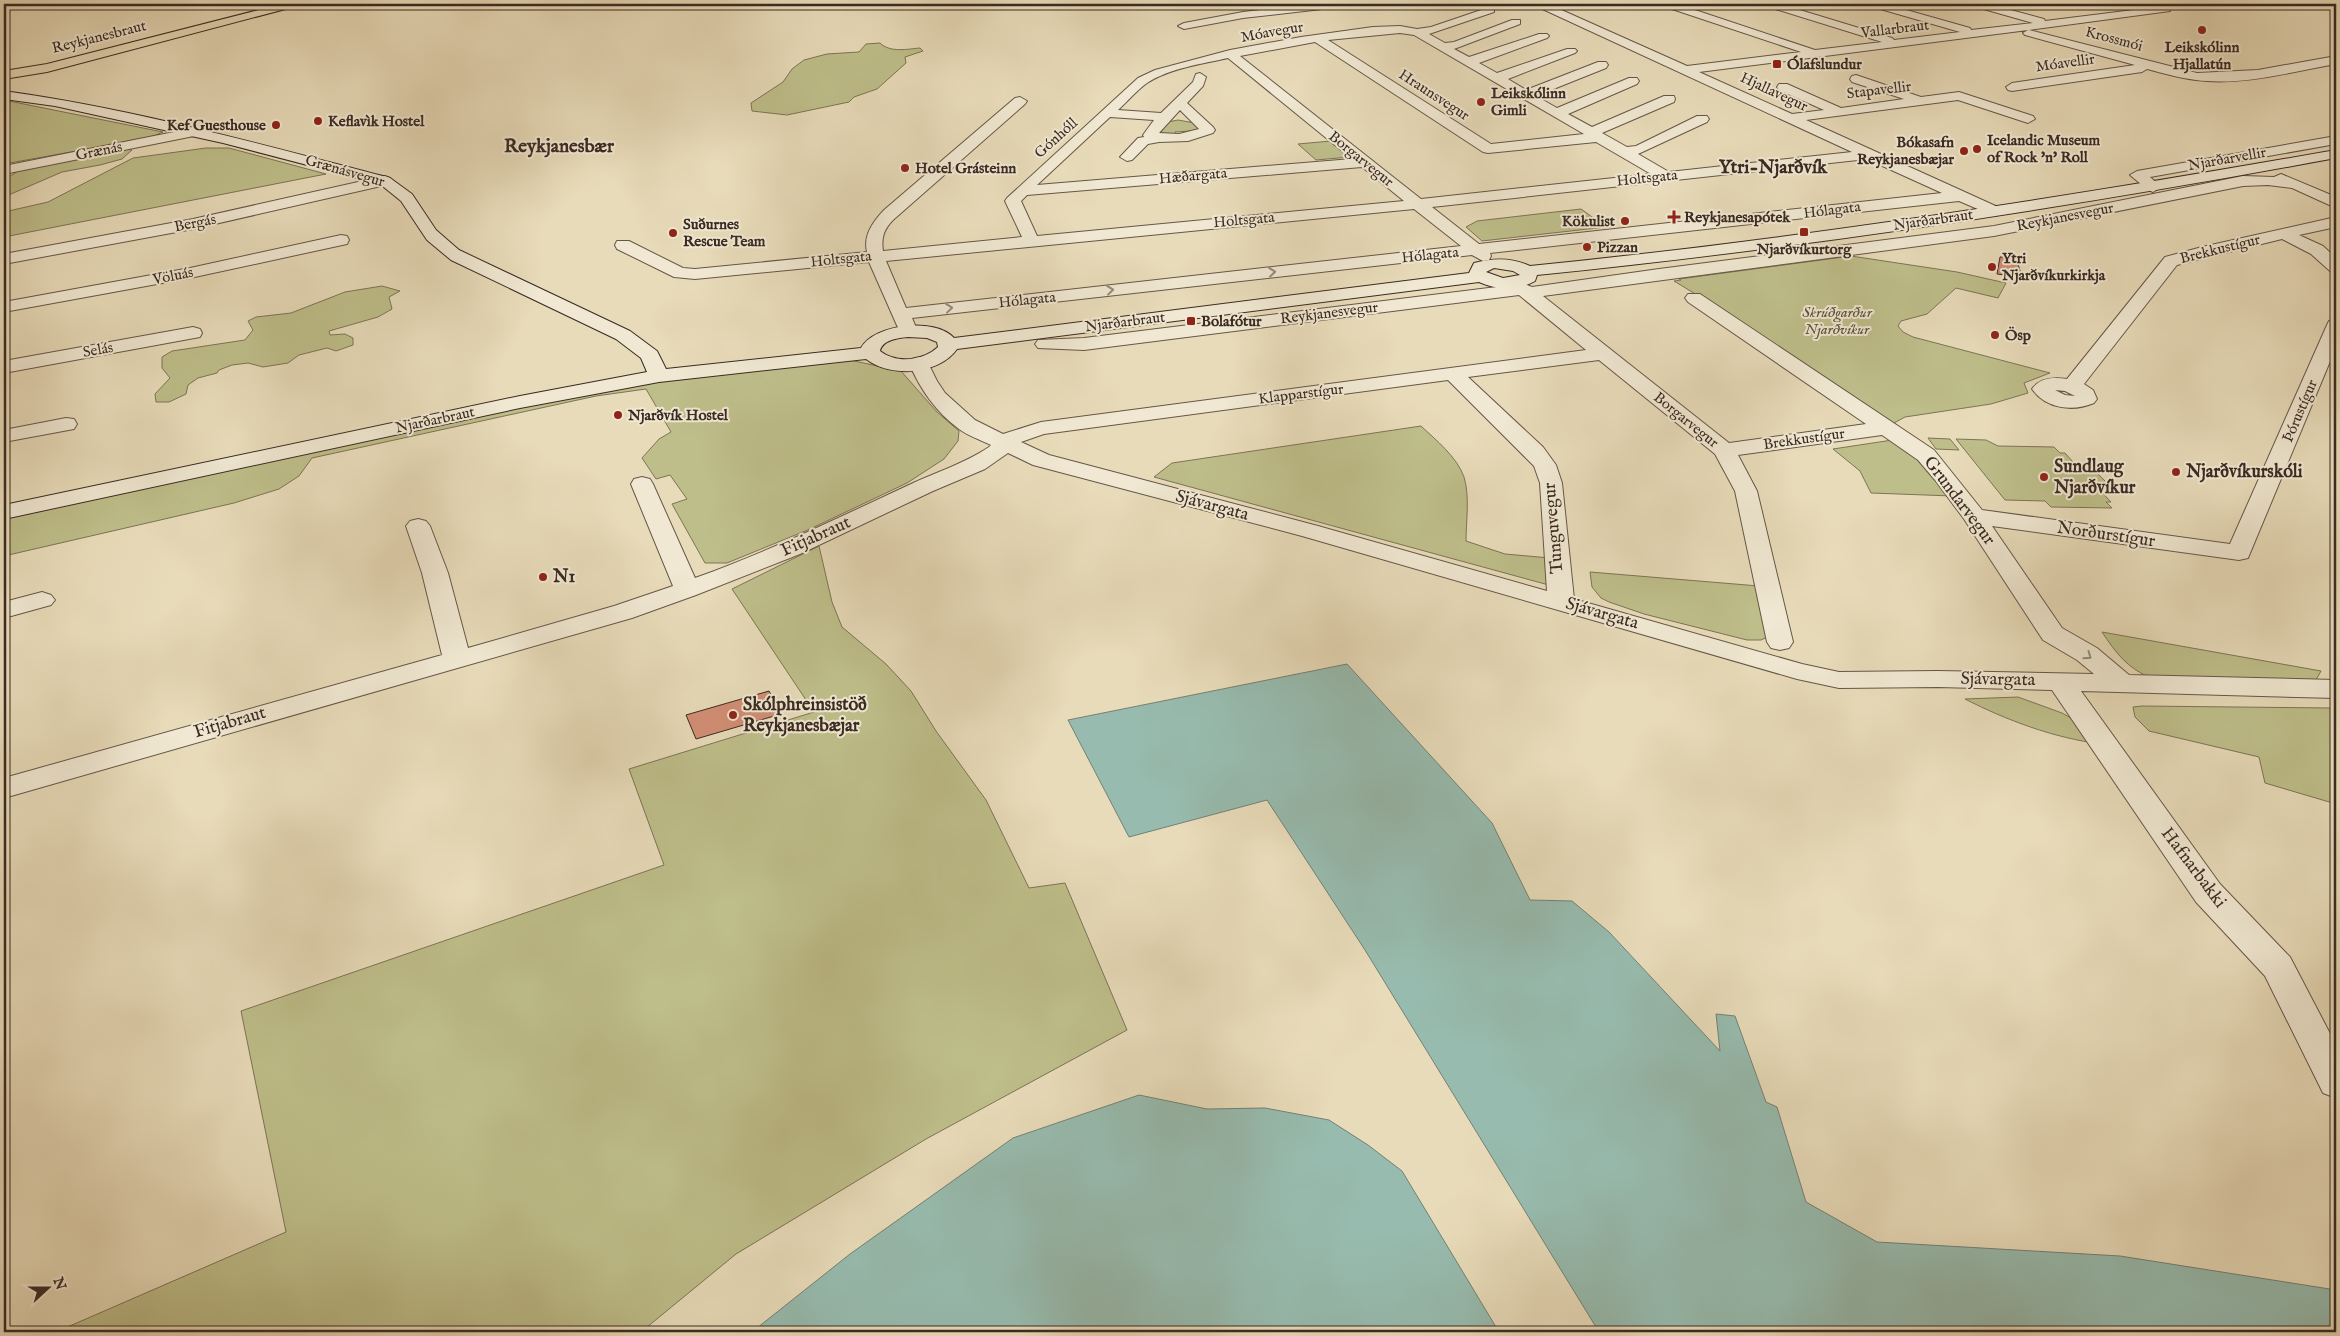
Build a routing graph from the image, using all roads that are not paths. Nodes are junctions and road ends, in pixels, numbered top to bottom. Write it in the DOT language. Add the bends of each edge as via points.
graph roads {
  1 [pos="291,4"];
  2 [pos="1339,4"];
  3 [pos="1540,4"];
  4 [pos="1667,4"];
  5 [pos="1770,4"];
  6 [pos="1874,4"];
  7 [pos="1977,4"];
  8 [pos="2150,4"];
  9 [pos="2090,6"];
  10 [pos="1490,10"];
  11 [pos="2127,15"];
  12 [pos="1516,22"];
  13 [pos="2053,24"];
  14 [pos="1184,26"];
  15 [pos="2015,29"];
  16 [pos="1413,30"];
  17 [pos="1977,34"];
  18 [pos="1543,36"];
  19 [pos="1319,39"];
  20 [pos="1899,43"];
  21 [pos="1443,46"];
  22 [pos="1571,51"];
  23 [pos="1230,54"];
  24 [pos="1816,54"];
  25 [pos="2336,60"];
  26 [pos="1469,61"];
  27 [pos="1602,65"];
  28 [pos="2153,67"];
  29 [pos="2294,67"];
  30 [pos="1687,70"];
  31 [pos="2328,75"];
  32 [pos="1200,77"];
  33 [pos="1497,77"];
  34 [pos="1856,79"];
  35 [pos="1633,81"];
  36 [pos="4,84"];
  37 [pos="1783,86"];
  38 [pos="2012,87"];
  39 [pos="1525,94"];
  40 [pos="1669,99"];
  41 [pos="1020,101"];
  42 [pos="1922,101"];
  43 [pos="1180,103"];
  44 [pos="1556,112"];
  45 [pos="1840,112"];
  46 [pos="1110,113"];
  47 [pos="1164,118"];
  48 [pos="1792,118"];
  49 [pos="1702,119"];
  50 [pos="2028,119"];
  51 [pos="194,132"];
  52 [pos="1595,134"];
  53 [pos="1157,138"];
  54 [pos="2336,140"];
  55 [pos="1625,152"];
  56 [pos="1871,154"];
  57 [pos="2336,154"];
  58 [pos="1127,157"];
  59 [pos="1365,162"];
  60 [pos="2256,168"];
  61 [pos="4,170"];
  62 [pos="1666,176"];
  63 [pos="385,181"];
  64 [pos="2298,185"];
  65 [pos="2153,187"];
  66 [pos="1022,191"];
  67 [pos="1959,196"];
  68 [pos="2336,203"];
  69 [pos="1418,204"];
  70 [pos="1994,211"];
  71 [pos="2336,222"];
  72 [pos="2284,234"];
  73 [pos="1806,238"];
  74 [pos="340,240"];
  75 [pos="1031,240"];
  76 [pos="623,245"];
  77 [pos="1476,250"];
  78 [pos="1831,252"];
  79 [pos="875,255"];
  80 [pos="4,259"];
  81 [pos="2336,267"];
  82 [pos="1487,270"];
  83 [pos="1524,284"];
  84 [pos="1694,298"];
  85 [pos="4,307"];
  86 [pos="904,323"];
  87 [pos="2336,324"];
  88 [pos="193,333"];
  89 [pos="948,344"];
  90 [pos="1045,344"];
  91 [pos="870,353"];
  92 [pos="1604,353"];
  93 [pos="919,363"];
  94 [pos="4,367"];
  95 [pos="1453,374"];
  96 [pos="659,376"];
  97 [pos="2072,386"];
  98 [pos="66,424"];
  99 [pos="1885,428"];
  100 [pos="4,436"];
  101 [pos="1003,443"];
  102 [pos="1724,450"];
  103 [pos="961,454"];
  104 [pos="1061,466"];
  105 [pos="642,484"];
  106 [pos="4,512"];
  107 [pos="1974,516"];
  108 [pos="418,526"];
  109 [pos="2239,553"];
  110 [pos="687,590"];
  111 [pos="42,600"];
  112 [pos="1561,602"];
  113 [pos="4,610"];
  114 [pos="1780,642"];
  115 [pos="457,659"];
  116 [pos="2060,681"];
  117 [pos="2120,682"];
  118 [pos="2336,690"];
  119 [pos="4,788"];
  120 [pos="2336,1082"];
  1 -- 36 [label="highway, Reykjanesbraut" via="212,29"];
  2 -- 14 [label="street" via="1243,15"];
  3 -- 30 [label="street, Hjallavegur"];
  4 -- 24 [label="street"];
  5 -- 20 [label="street"];
  6 -- 17 [label="street"];
  7 -- 13 [label="street"];
  8 -- 11 [label="street, Vallarbraut" via="2166,9"];
  9 -- 11 [label="street"];
  10 -- 16 [label="street, Móavegur" via="1433,30"];
  11 -- 13 [label="street, Vallarbraut"];
  12 -- 21 [label="street"];
  13 -- 15 [label="street, Vallarbraut"];
  15 -- 17 [label="street, Vallarbraut"];
  15 -- 28 [label="street, Krossmói"];
  16 -- 19 [label="street, Móavegur"];
  16 -- 21 [label="street"];
  17 -- 20 [label="street, Vallarbraut"];
  18 -- 26 [label="street"];
  19 -- 23 [label="street, Móavegur"];
  19 -- 52 [label="street, Hraunsvegur" via="1488,149"];
  20 -- 24 [label="street, Vallarbraut"];
  21 -- 26 [label="street"];
  22 -- 33 [label="street"];
  23 -- 46 [label="street, Gónhóll" via="1159,72 1142,81"];
  23 -- 59 [label="street, Borgarvegur"];
  24 -- 30 [label="street, Vallarbraut"];
  25 -- 29 [label="street, Krossmói"];
  26 -- 33 [label="street"];
  27 -- 39 [label="street"];
  28 -- 29 [label="street, Krossmói" via="2190,77 2213,79"];
  28 -- 38 [label="street, Móavellir"];
  29 -- 31 [label="street, Krossmói"];
  30 -- 48 [label="street, Hjallavegur"];
  32 -- 43 [label="street" via="1199,83"];
  33 -- 39 [label="street"];
  34 -- 42 [label="street, Stapavellir"];
  35 -- 44 [label="street"];
  36 -- 51 [label="street, Grænásvegur" via="26,96"];
  37 -- 45 [label="street, Stapavellir"];
  39 -- 44 [label="street"];
  40 -- 52 [label="street, Hraunsvegur"];
  41 -- 79 [label="street" via="882,222 874,240"];
  42 -- 45 [label="street, Stapavellir"];
  42 -- 50 [label="street, Stapavellir" via="1959,96"];
  43 -- 47 [label="street"];
  43 -- 53 [label="street" via="1208,130 1200,134"];
  44 -- 52 [label="street"];
  45 -- 48 [label="street, Stapavellir"];
  46 -- 47 [label="street"];
  46 -- 66 [label="street, Gónhóll"];
  47 -- 53 [label="street" via="1150,135"];
  48 -- 56 [label="street, Hjallavegur"];
  49 -- 55 [label="street" via="1640,149"];
  51 -- 61 [label="street, Grænás"];
  51 -- 63 [label="street, Grænásvegur"];
  52 -- 55 [label="street"];
  53 -- 58 [label="street" via="1143,141"];
  54 -- 65 [label="street, Njarðarvellir" via="2137,175"];
  55 -- 62 [label="street"];
  56 -- 62 [label="street, Holtsgata"];
  56 -- 67 [label="street, Hjallavegur"];
  57 -- 60 [label="street, Njarðarbraut"];
  59 -- 66 [label="street, Hæðargata"];
  59 -- 69 [label="street, Borgarvegur"];
  60 -- 64 [label="street"];
  60 -- 65 [label="street, Njarðarbraut"];
  62 -- 69 [label="street, Holtsgata"];
  63 -- 80 [label="street, Bergás" via="193,224"];
  63 -- 96 [label="street, Grænásvegur" via="409,198 440,244 457,256 623,336 650,355"];
  64 -- 68 [label="street"];
  64 -- 78 [label="street, Reykjanesvegur" via="2268,180 2243,181 1994,230"];
  65 -- 70 [label="street, Njarðarbraut"];
  66 -- 75 [label="street" via="1013,201"];
  67 -- 70 [label="street, Hjallavegur"];
  67 -- 77 [label="street, Hólagata"];
  69 -- 75 [label="street, Holtsgata"];
  69 -- 77 [label="street, Borgarvegur"];
  70 -- 73 [label="street, Njarðarbraut"];
  71 -- 72 [label="street, Brekkustígur"];
  72 -- 81 [label="street" via="2317,250"];
  72 -- 97 [label="street, Brekkustígur" via="2171,262"];
  73 -- 78 [label="street"];
  73 -- 83 [label="street, Njarðarbraut"];
  74 -- 85 [label="street, Völuás" via="190,273"];
  75 -- 79 [label="street, Holtsgata"];
  76 -- 79 [label="street, Holtsgata" via="685,274"];
  77 -- 82 [label="street, Borgarvegur"];
  86 -- 77 [label="street, Hólagata, one-way"];
  78 -- 83 [label="street, Reykjanesvegur" via="1659,274"];
  79 -- 86 [label="street"];
  82 -- 83 [label="street" via="1492,281"];
  82 -- 89 [label="street, Njarðarbraut"];
  83 -- 90 [label="street, Reykjanesvegur" via="1084,344"];
  83 -- 92 [label="street, Borgarvegur"];
  84 -- 99 [label="street, Grundarvegur"];
  86 -- 89 [label="street" via="939,335"];
  86 -- 91 [label="street" via="872,344"];
  87 -- 109 [label="street, Þórustígur"];
  88 -- 94 [label="street, Selás"];
  89 -- 93 [label="street" via="944,353"];
  91 -- 93 [label="street" via="874,358 894,364"];
  91 -- 96 [label="street, Njarðarbraut"];
  92 -- 95 [label="street, Klapparstígur"];
  92 -- 102 [label="street, Borgarvegur"];
  93 -- 103 [label="street, Sjávargata" via="938,397"];
  95 -- 101 [label="street, Klapparstígur" via="1041,428"];
  95 -- 112 [label="street, Tunguvegur" via="1545,465 1551,483"];
  96 -- 106 [label="street, Njarðarbraut" via="520,402"];
  98 -- 100 [label="street"];
  99 -- 102 [label="street, Brekkustígur"];
  99 -- 107 [label="street, Grundarvegur" via="1915,447 1935,465"];
  101 -- 103 [label="street, Sjávargata"];
  101 -- 103 [label="street, Fitjabraut" via="992,456"];
  101 -- 104 [label="street, Sjávargata"];
  102 -- 114 [label="street, Borgarvegur" via="1746,491"];
  103 -- 104 [label="street, Fitjabraut" via="1008,464"];
  103 -- 110 [label="street, Fitjabraut" via="790,549"];
  104 -- 112 [label="street, Sjávargata" via="1310,531"];
  105 -- 110 [label="street"];
  107 -- 109 [label="street, Norðurstígur"];
  107 -- 117 [label="street, Grundarvegur, one-way" via="2052,634 2087,654"];
  108 -- 115 [label="street" via="435,573"];
  110 -- 115 [label="street, Fitjabraut" via="623,612"];
  111 -- 113 [label="street"];
  112 -- 116 [label="street, Sjávargata" via="1797,671 1839,680"];
  115 -- 119 [label="street, Fitjabraut"];
  116 -- 117 [label="street, Sjávargata"];
  116 -- 120 [label="street, Hafnarbakki" via="2208,893 2278,967"];
  117 -- 118 [label="street, Sjávargata"];
}
